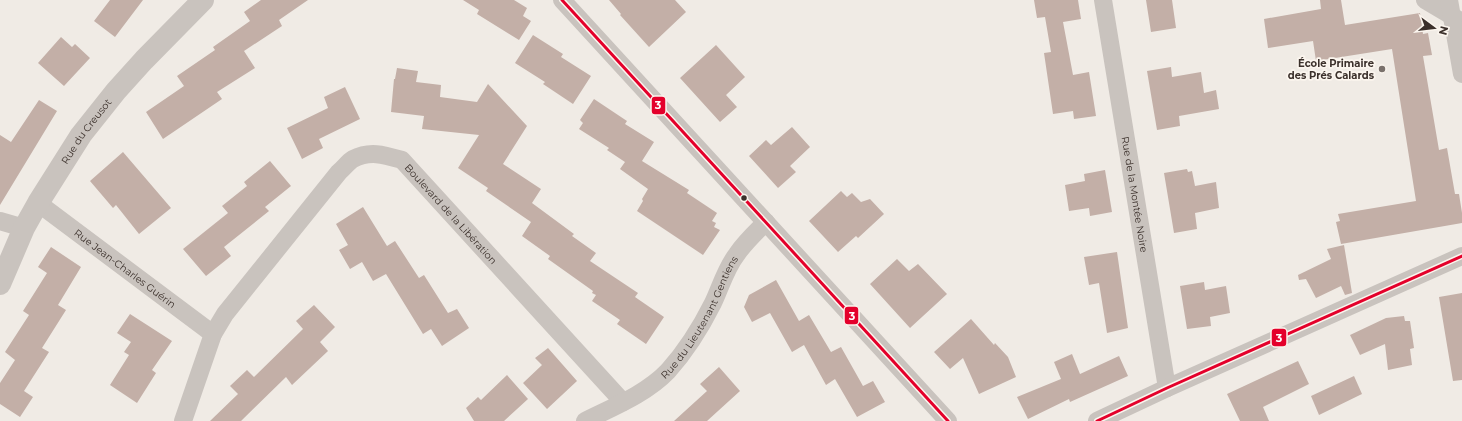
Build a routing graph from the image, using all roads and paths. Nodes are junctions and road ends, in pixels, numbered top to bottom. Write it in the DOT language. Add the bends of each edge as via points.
graph roads {
  1 [pos="203,0"];
  2 [pos="562,0"];
  3 [pos="1102,0"];
  4 [pos="1426,0"];
  5 [pos="1454,13"];
  6 [pos="1462,74"];
  7 [pos="38,203"];
  8 [pos="0,221"];
  9 [pos="766,222"];
  10 [pos="24,228"];
  11 [pos="1462,256"];
  12 [pos="0,284"];
  13 [pos="213,334"];
  14 [pos="1167,388"];
  15 [pos="623,402"];
  16 [pos="183,421"];
  17 [pos="585,421"];
  18 [pos="948,421"];
  19 [pos="1097,421"];
  1 -- 7 [label="street, Rue du Creusot" via="116,91 81,135"];
  2 -- 9 [label="street"];
  3 -- 14 [label="street, Rue de la Montée Noire"];
  4 -- 5 [label="street"];
  5 -- 6 [label="street"];
  7 -- 10 [label="street, Rue du Creusot"];
  7 -- 13 [label="street, Rue Jean-Charles Guérin"];
  8 -- 10 [label="street"];
  9 -- 15 [label="street, Rue du Lieutenant Gentiens" via="737,254 713,303 685,350 650,387"];
  9 -- 18 [label="street"];
  10 -- 12 [label="street, Rue du Creusot"];
  11 -- 14 [label="street"];
  13 -- 15 [label="street, Boulevard de la Libération" via="225,314 340,172 353,159 378,153 402,160"];
  13 -- 16 [label="street, Boulevard de la Libération"];
  14 -- 19 [label="street"];
  15 -- 17 [label="street"];
}
